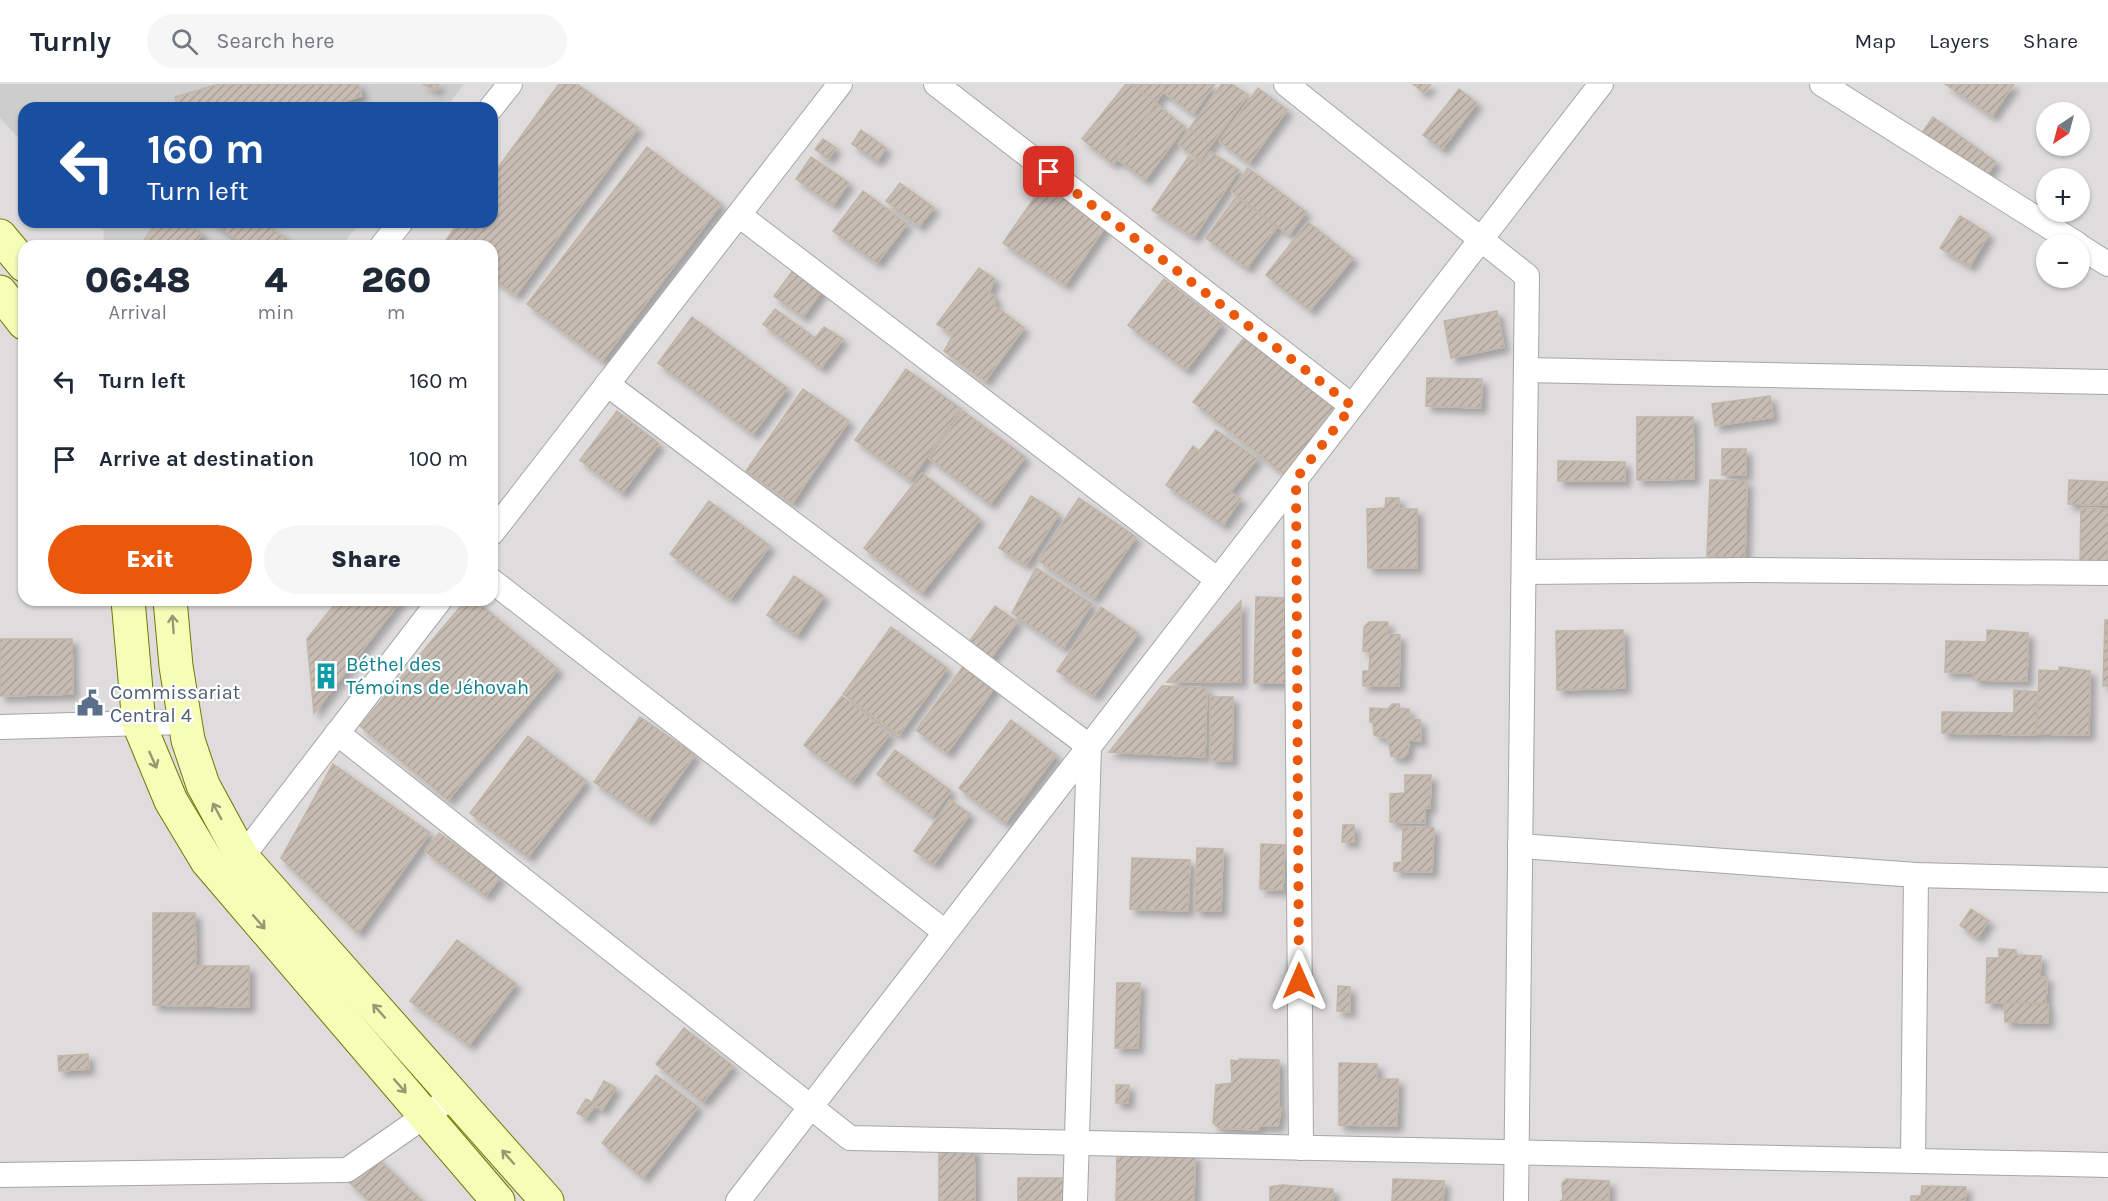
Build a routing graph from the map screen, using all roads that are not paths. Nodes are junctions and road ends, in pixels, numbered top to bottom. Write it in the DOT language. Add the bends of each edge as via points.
graph roads {
  1 [pos="510,84"];
  2 [pos="840,84"];
  3 [pos="936,84"];
  4 [pos="1286,84"];
  5 [pos="1601,84"];
  6 [pos="1822,84"];
  7 [pos="496,102"];
  8 [pos="739,215"];
  9 [pos="396,228"];
  10 [pos="2061,234"];
  11 [pos="0,236"];
  12 [pos="1480,239"];
  13 [pos="387,240"];
  14 [pos="2090,253"];
  15 [pos="18,258"];
  16 [pos="2108,264"];
  17 [pos="0,292"];
  18 [pos="18,315"];
  19 [pos="1526,370"];
  20 [pos="2108,382"];
  21 [pos="607,384"];
  22 [pos="1352,406"];
  23 [pos="1296,479"];
  24 [pos="498,525"];
  25 [pos="1524,572"];
  26 [pos="2108,573"];
  27 [pos="1218,580"];
  28 [pos="498,586"];
  29 [pos="129,606"];
  30 [pos="171,606"];
  31 [pos="435,606"];
  32 [pos="185,722"];
  33 [pos="139,724"];
  34 [pos="0,727"];
  35 [pos="337,733"];
  36 [pos="1089,746"];
  37 [pos="1520,846"];
  38 [pos="242,857"];
  39 [pos="1916,875"];
  40 [pos="2108,880"];
  41 [pos="945,932"];
  42 [pos="455,1095"];
  43 [pos="810,1107"];
  44 [pos="425,1116"];
  45 [pos="1076,1143"];
  46 [pos="1301,1148"];
  47 [pos="1517,1152"];
  48 [pos="1913,1161"];
  49 [pos="2108,1165"];
  50 [pos="0,1175"];
  51 [pos="498,1201"];
  52 [pos="547,1201"];
  53 [pos="738,1201"];
  54 [pos="1075,1201"];
  55 [pos="1516,1201"];
  1 -- 7 [label="street"];
  2 -- 8 [label="street"];
  3 -- 22 [label="street"];
  4 -- 12 [label="street"];
  5 -- 12 [label="street"];
  6 -- 10 [label="street"];
  8 -- 21 [label="street"];
  8 -- 27 [label="street"];
  9 -- 13 [label="street"];
  11 -- 15 [label="main road"];
  12 -- 19 [label="street" via="1527,276"];
  12 -- 22 [label="street"];
  14 -- 16 [label="street"];
  17 -- 18 [label="main road"];
  19 -- 20 [label="street"];
  19 -- 25 [label="street"];
  21 -- 24 [label="street"];
  21 -- 36 [label="street"];
  22 -- 23 [label="street"];
  23 -- 27 [label="street"];
  23 -- 46 [label="street"];
  25 -- 26 [label="street"];
  25 -- 37 [label="street"];
  27 -- 36 [label="street"];
  28 -- 41 [label="street"];
  29 -- 33 [label="main road"];
  32 -- 30 [label="main road, one-way"];
  31 -- 35 [label="street"];
  32 -- 33 [label="street"];
  38 -- 32 [label="main road, one-way" via="204,785"];
  33 -- 34 [label="street"];
  33 -- 44 [label="main road, one-way" via="171,801 207,861"];
  35 -- 38 [label="street"];
  35 -- 43 [label="street"];
  36 -- 41 [label="street"];
  36 -- 45 [label="street"];
  37 -- 39 [label="street"];
  37 -- 47 [label="street"];
  42 -- 38 [label="main road, one-way"];
  39 -- 40 [label="street"];
  39 -- 48 [label="street"];
  41 -- 43 [label="street"];
  42 -- 44 [label="street"];
  52 -- 42 [label="main road, one-way"];
  43 -- 45 [label="street" via="850,1138"];
  43 -- 53 [label="street"];
  44 -- 50 [label="street" via="347,1170"];
  44 -- 51 [label="main road"];
  45 -- 46 [label="street"];
  45 -- 54 [label="street"];
  46 -- 47 [label="street"];
  47 -- 48 [label="street"];
  47 -- 55 [label="street"];
  48 -- 49 [label="street"];
}
